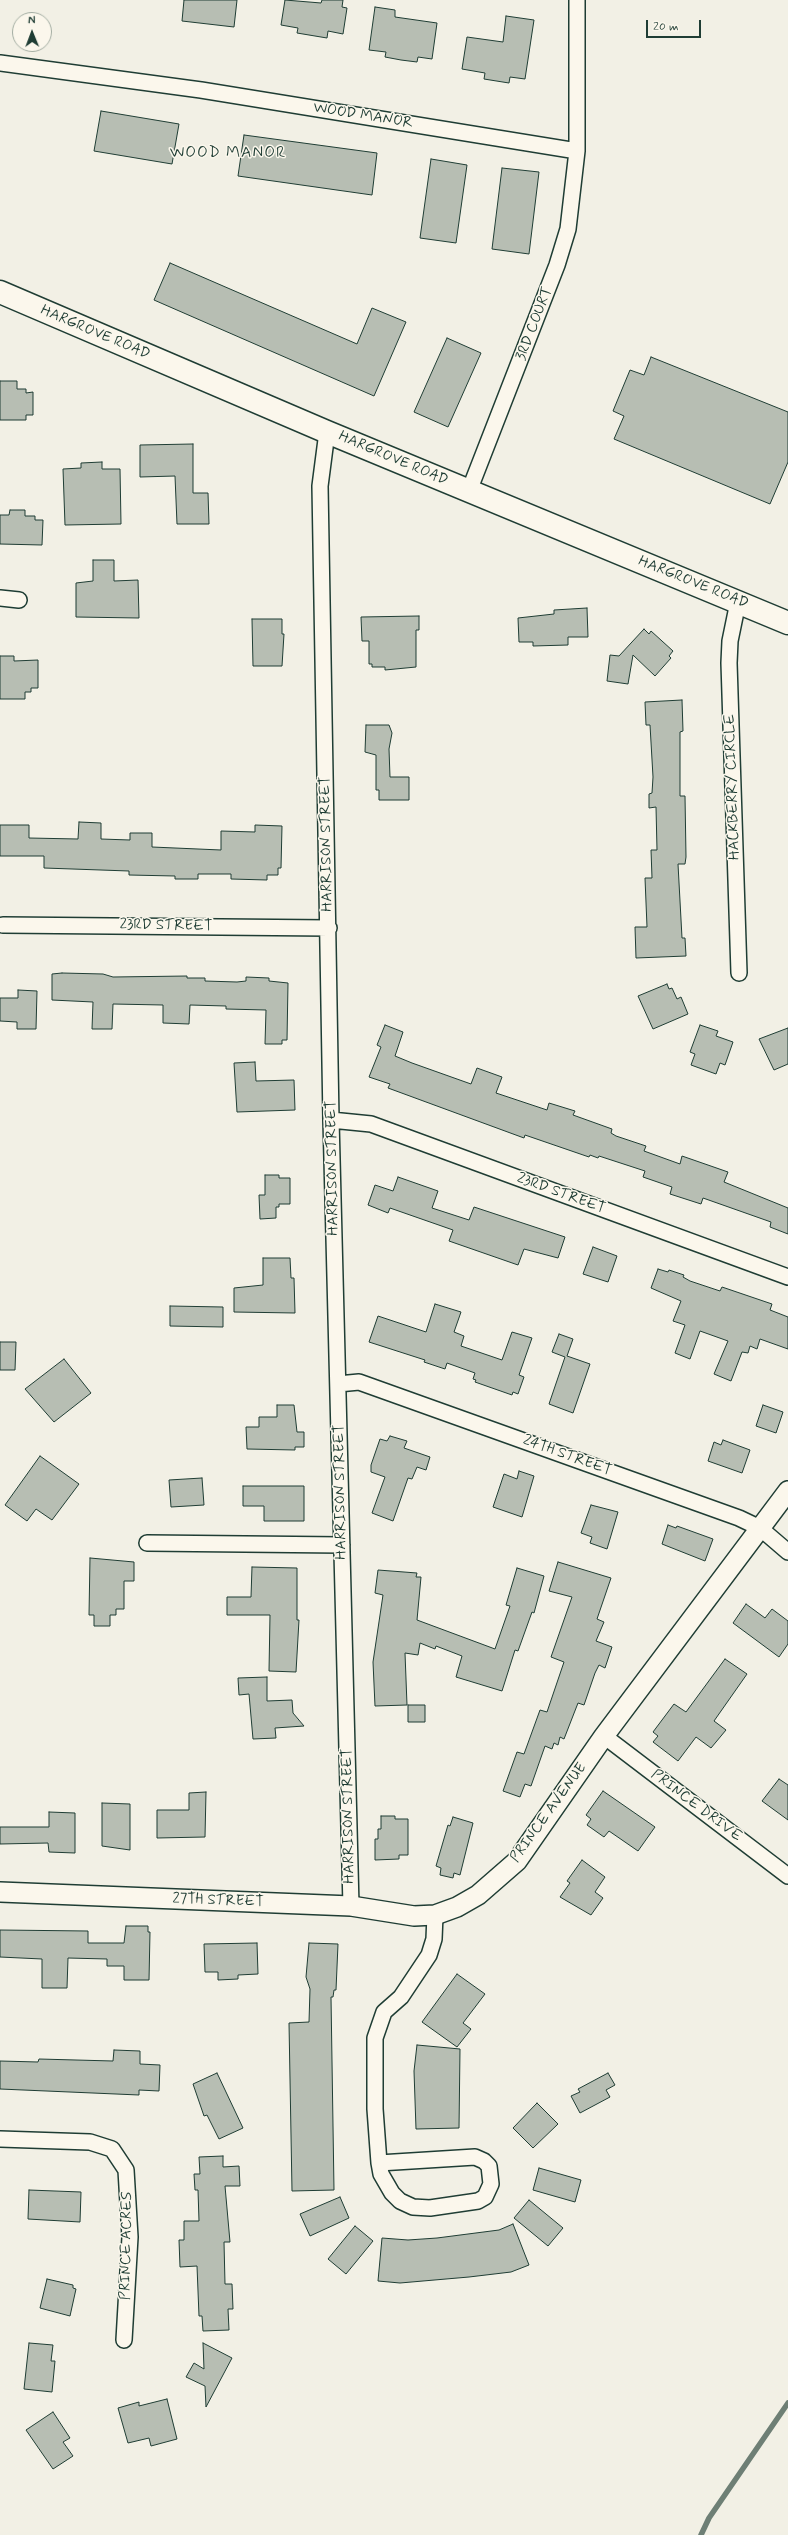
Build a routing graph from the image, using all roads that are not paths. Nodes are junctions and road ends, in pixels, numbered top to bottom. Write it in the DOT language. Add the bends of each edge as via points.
graph roads {
  1 [pos="577,0"];
  2 [pos="0,63"];
  3 [pos="577,151"];
  4 [pos="0,292"];
  5 [pos="327,432"];
  6 [pos="469,491"];
  7 [pos="0,598"];
  8 [pos="18,600"];
  9 [pos="738,602"];
  10 [pos="788,623"];
  11 [pos="3,925"];
  12 [pos="329,928"];
  13 [pos="739,973"];
  14 [pos="331,1120"];
  15 [pos="788,1277"];
  16 [pos="338,1384"];
  17 [pos="788,1492"];
  18 [pos="760,1528"];
  19 [pos="148,1543"];
  20 [pos="342,1545"];
  21 [pos="788,1552"];
  22 [pos="604,1736"];
  23 [pos="788,1876"];
  24 [pos="0,1892"];
  25 [pos="351,1906"];
  26 [pos="435,1914"];
  27 [pos="0,2139"];
  28 [pos="379,2163"];
  29 [pos="124,2340"];
  1 -- 3 [label="street"];
  2 -- 3 [label="street, WOOD MANOR" via="201,90"];
  3 -- 6 [label="street, 3RD COURT" via="568,229 558,265"];
  4 -- 5 [label="main road, HARGROVE ROAD"];
  5 -- 6 [label="main road, HARGROVE ROAD"];
  5 -- 12 [label="street, HARRISON STREET" via="320,486"];
  6 -- 9 [label="main road, HARGROVE ROAD"];
  7 -- 8 [label="street"];
  9 -- 10 [label="main road, HARGROVE ROAD"];
  9 -- 13 [label="street, HACKBERRY CIRCLE" via="730,641 729,663"];
  11 -- 12 [label="street, 23RD STREET"];
  12 -- 14 [label="street, HARRISON STREET"];
  14 -- 15 [label="street, 23RD STREET" via="371,1124"];
  14 -- 16 [label="street, HARRISON STREET"];
  16 -- 18 [label="street, 24TH STREET" via="359,1382 739,1518"];
  16 -- 20 [label="street, HARRISON STREET"];
  17 -- 18 [label="street, PRINCE AVENUE"];
  18 -- 21 [label="street, 24TH STREET"];
  18 -- 22 [label="street, PRINCE AVENUE"];
  19 -- 20 [label="street"];
  20 -- 25 [label="street, HARRISON STREET"];
  22 -- 23 [label="street, PRINCE DRIVE"];
  22 -- 26 [label="street, PRINCE AVENUE" via="517,1861 478,1895 457,1907"];
  24 -- 25 [label="street, 27TH STREET"];
  25 -- 26 [label="street, 27TH STREET" via="400,1915"];
  26 -- 28 [label="street" via="434,1939 429,1955 401,1997 384,2012 375,2038 375,2108"];
  27 -- 29 [label="street, PRINCE ACRES" via="90,2142 112,2149 126,2170 130,2237"];
  28 -- 28 [label="street" via="385,2185 400,2201 413,2207 430,2208 478,2202 485,2197 491,2184 489,2166 475,2157"];
}
